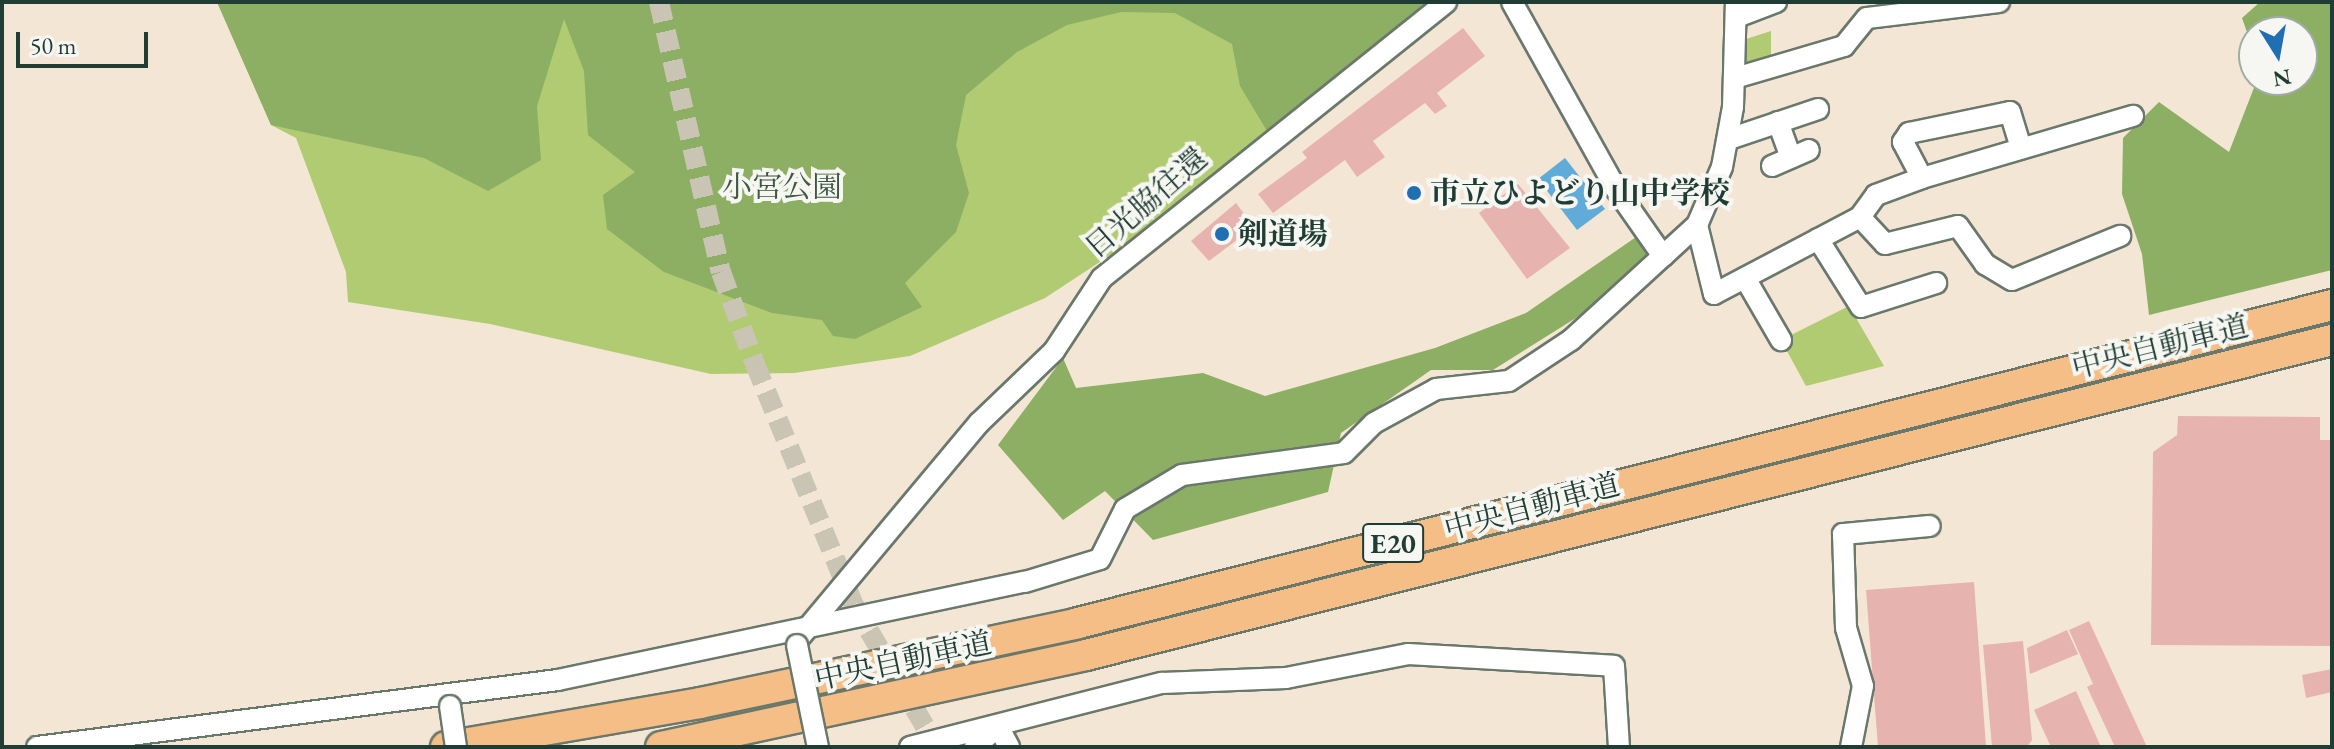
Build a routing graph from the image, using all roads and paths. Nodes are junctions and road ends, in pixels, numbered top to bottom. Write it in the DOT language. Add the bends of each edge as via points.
graph roads {
  1 [pos="1446,2"];
  2 [pos="1512,2"];
  3 [pos="1776,2"];
  4 [pos="1999,2"];
  5 [pos="1736,10"];
  6 [pos="1735,78"];
  7 [pos="1818,109"];
  8 [pos="2133,116"];
  9 [pos="1778,122"];
  10 [pos="1729,139"];
  11 [pos="2021,148"];
  12 [pos="1791,158"];
  13 [pos="1922,178"];
  14 [pos="1860,217"];
  15 [pos="1697,225"];
  16 [pos="2120,236"];
  17 [pos="1818,239"];
  18 [pos="1663,256"];
  19 [pos="1745,278"];
  20 [pos="1936,283"];
  21 [pos="2332,305"];
  22 [pos="1781,340"];
  23 [pos="2332,340"];
  24 [pos="1930,526"];
  25 [pos="799,640"];
  26 [pos="450,701"];
  27 [pos="998,726"];
  28 [pos="37,747"];
  29 [pos="446,747"];
  30 [pos="456,747"];
  31 [pos="661,747"];
  32 [pos="818,747"];
  33 [pos="910,747"];
  34 [pos="975,747"];
  35 [pos="1009,747"];
  36 [pos="1619,747"];
  37 [pos="1851,747"];
  1 -- 25 [label="street, 日光脇往還" via="1102,278 1054,351 979,423"];
  2 -- 18 [label="street" via="1616,189"];
  3 -- 5 [label="street"];
  4 -- 6 [label="street" via="1867,18 1844,46"];
  5 -- 6 [label="street"];
  6 -- 10 [label="street"];
  7 -- 9 [label="street"];
  8 -- 11 [label="street"];
  9 -- 10 [label="street"];
  9 -- 12 [label="street"];
  10 -- 15 [label="street"];
  11 -- 13 [label="street"];
  11 -- 13 [label="street" via="2010,112 1909,133 1903,142"];
  13 -- 14 [label="street" via="1876,195"];
  14 -- 16 [label="street" via="1885,244 1958,226 1985,264 2012,280"];
  14 -- 17 [label="street"];
  15 -- 18 [label="street"];
  15 -- 19 [label="street" via="1714,294"];
  17 -- 19 [label="street"];
  17 -- 20 [label="street" via="1861,307"];
  18 -- 25 [label="street" via="1509,381 1436,389 1374,423 1344,453 1182,475 1125,509 1100,559"];
  19 -- 22 [label="street"];
  21 -- 29 [label="highway, 中央自動車道 / E20" via="1078,623 700,703"];
  23 -- 31 [label="highway, 中央自動車道 / E20" via="1101,651"];
  24 -- 37 [label="street" via="1843,534 1846,628 1863,686"];
  25 -- 26 [label="street"];
  25 -- 32 [label="street, bridge"];
  26 -- 28 [label="street"];
  26 -- 30 [label="street, bridge"];
  27 -- 33 [label="street"];
  27 -- 34 [label="street"];
  27 -- 35 [label="street"];
  27 -- 36 [label="street" via="1162,683 1286,678 1408,654 1614,666"];
}
